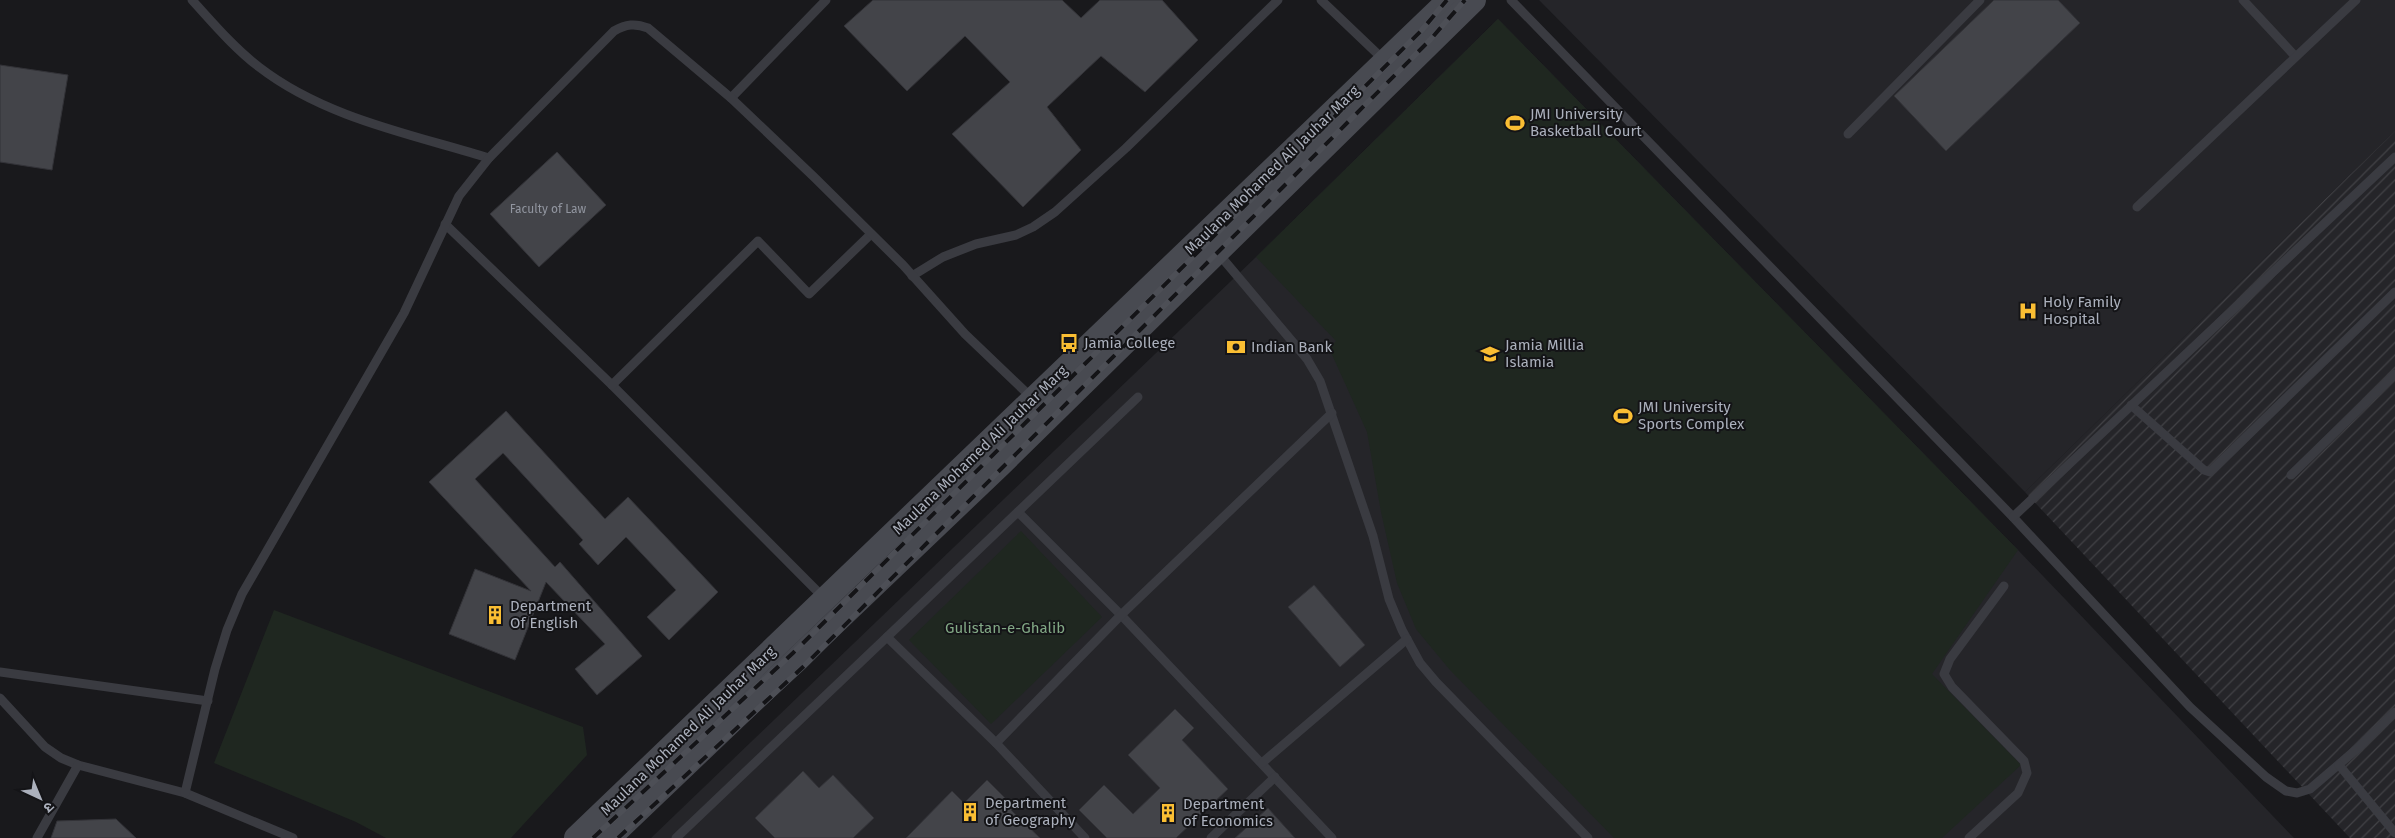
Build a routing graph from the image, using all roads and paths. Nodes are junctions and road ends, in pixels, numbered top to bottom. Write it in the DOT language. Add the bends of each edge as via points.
graph roads {
  1 [pos="192,0"];
  2 [pos="826,0"];
  3 [pos="1278,0"];
  4 [pos="1321,0"];
  5 [pos="1449,0"];
  6 [pos="1474,0"];
  7 [pos="1510,0"];
  8 [pos="1980,0"];
  9 [pos="2243,0"];
  10 [pos="2356,0"];
  11 [pos="2295,56"];
  12 [pos="1385,62"];
  13 [pos="731,98"];
  14 [pos="1848,134"];
  15 [pos="2395,157"];
  16 [pos="489,158"];
  17 [pos="2137,207"];
  18 [pos="445,224"];
  19 [pos="871,234"];
  20 [pos="1218,252"];
  21 [pos="912,276"];
  22 [pos="2395,292"];
  23 [pos="2395,374"];
  24 [pos="612,385"];
  25 [pos="1138,397"];
  26 [pos="1033,399"];
  27 [pos="2131,405"];
  28 [pos="1332,413"];
  29 [pos="2291,475"];
  30 [pos="1018,512"];
  31 [pos="2013,517"];
  32 [pos="908,519"];
  33 [pos="924,537"];
  34 [pos="2004,586"];
  35 [pos="825,600"];
  36 [pos="1121,615"];
  37 [pos="887,637"];
  38 [pos="1407,639"];
  39 [pos="0,672"];
  40 [pos="0,698"];
  41 [pos="208,701"];
  42 [pos="2395,712"];
  43 [pos="996,743"];
  44 [pos="1262,763"];
  45 [pos="78,765"];
  46 [pos="2338,765"];
  47 [pos="1275,777"];
  48 [pos="185,793"];
  49 [pos="2395,833"];
  50 [pos="37,838"];
  51 [pos="293,838"];
  52 [pos="576,838"];
  53 [pos="609,838"];
  54 [pos="676,838"];
  55 [pos="1085,838"];
  56 [pos="1211,838"];
  57 [pos="1332,838"];
  58 [pos="1588,838"];
  59 [pos="1969,838"];
  1 -- 16 [label="lane" via="239,50 306,97 336,111"];
  2 -- 13 [label="lane"];
  3 -- 21 [label="lane" via="1126,148 1055,212 1033,228 943,257"];
  4 -- 12 [label="lane"];
  5 -- 12 [label="main road, Maulana Mohamed Ali Jauhar Marg"];
  6 -- 20 [label="main road, Maulana Mohamed Ali Jauhar Marg"];
  7 -- 31 [label="lane"];
  8 -- 14 [label="lane"];
  9 -- 11 [label="lane"];
  10 -- 11 [label="lane"];
  11 -- 17 [label="lane"];
  12 -- 26 [label="main road, Maulana Mohamed Ali Jauhar Marg"];
  13 -- 16 [label="lane" via="656,33 629,24 614,31"];
  13 -- 19 [label="lane"];
  15 -- 27 [label="lane"];
  16 -- 18 [label="lane" via="459,196"];
  18 -- 24 [label="lane"];
  18 -- 41 [label="lane" via="404,313 242,594 217,661"];
  19 -- 21 [label="lane"];
  19 -- 24 [label="lane" via="810,294 758,241"];
  20 -- 28 [label="lane" via="1307,359 1320,381"];
  20 -- 33 [label="main road, Maulana Mohamed Ali Jauhar Marg"];
  21 -- 26 [label="lane" via="965,334"];
  22 -- 27 [label="lane" via="2210,472"];
  23 -- 29 [label="lane"];
  24 -- 35 [label="lane"];
  25 -- 30 [label="lane"];
  26 -- 32 [label="main road, Maulana Mohamed Ali Jauhar Marg"];
  27 -- 31 [label="lane"];
  28 -- 36 [label="lane"];
  28 -- 38 [label="lane" via="1373,536 1388,598"];
  30 -- 36 [label="lane"];
  30 -- 37 [label="lane"];
  31 -- 46 [label="lane" via="2190,707 2266,777 2286,790 2297,792 2318,784"];
  32 -- 33 [label="main road"];
  32 -- 35 [label="main road, Maulana Mohamed Ali Jauhar Marg"];
  33 -- 53 [label="main road, Maulana Mohamed Ali Jauhar Marg"];
  34 -- 59 [label="lane" via="1950,659 1944,674 1952,688 2024,761 2027,773 2018,793"];
  35 -- 52 [label="main road, Maulana Mohamed Ali Jauhar Marg"];
  36 -- 43 [label="lane"];
  36 -- 44 [label="lane"];
  37 -- 43 [label="lane"];
  37 -- 54 [label="lane"];
  38 -- 44 [label="lane"];
  38 -- 58 [label="lane" via="1420,663 1436,682"];
  39 -- 41 [label="lane"];
  40 -- 45 [label="lane" via="45,747"];
  41 -- 48 [label="lane"];
  42 -- 46 [label="lane"];
  43 -- 55 [label="lane"];
  44 -- 47 [label="lane"];
  45 -- 48 [label="lane"];
  45 -- 50 [label="lane"];
  46 -- 49 [label="lane"];
  47 -- 56 [label="lane"];
  47 -- 57 [label="lane"];
  48 -- 51 [label="lane"];
}
